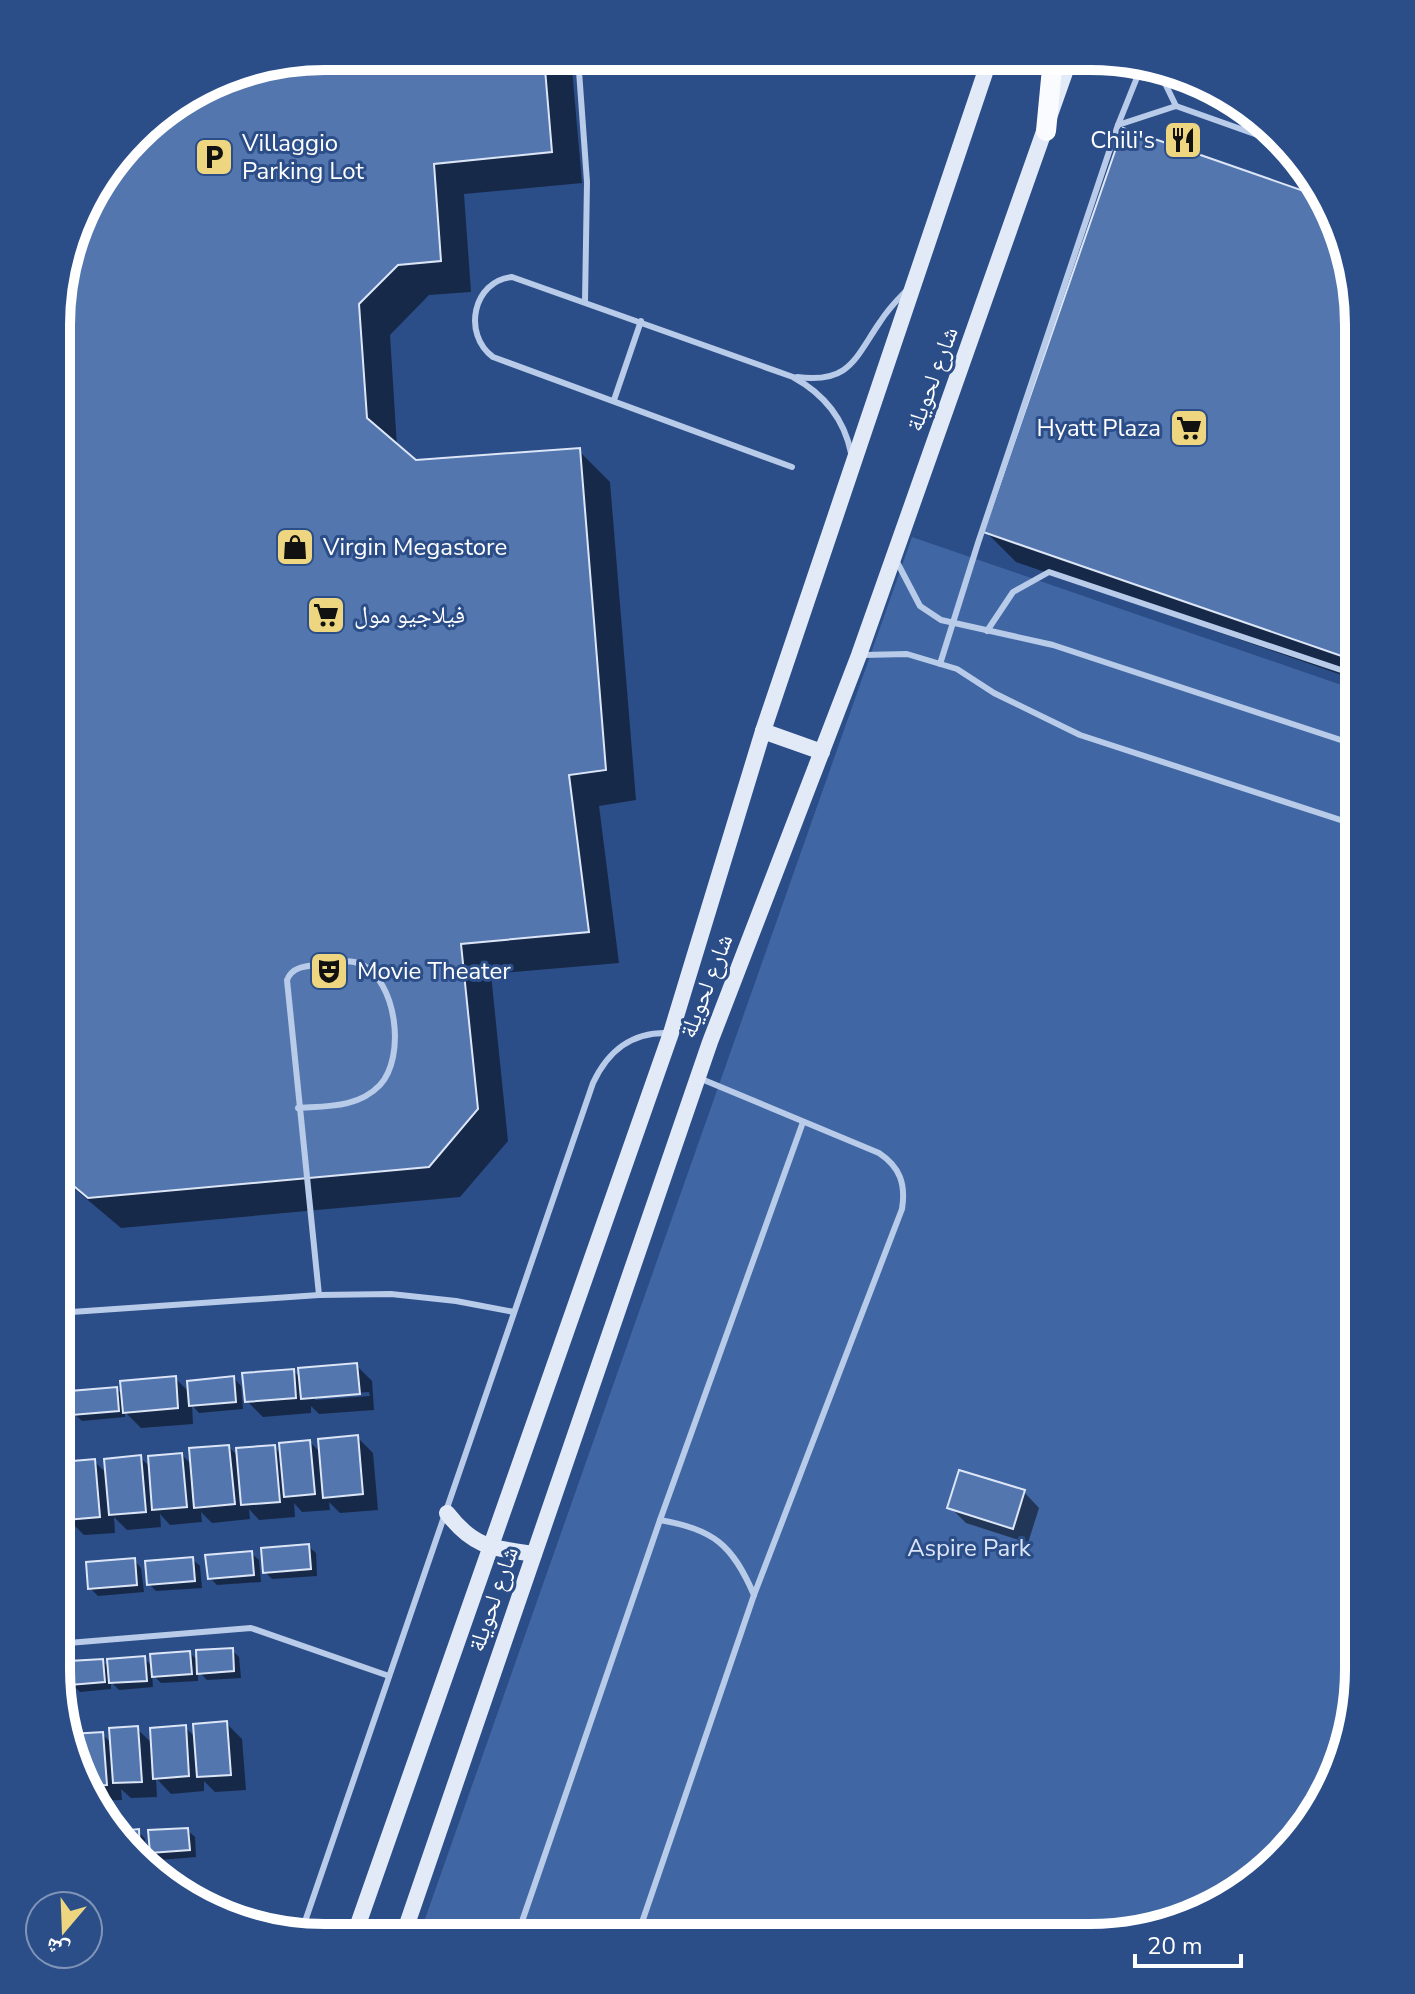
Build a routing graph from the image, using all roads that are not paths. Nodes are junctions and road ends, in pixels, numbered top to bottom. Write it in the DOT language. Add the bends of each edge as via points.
graph roads {
  1 [pos="986,70"];
  2 [pos="1052,70"];
  3 [pos="1066,70"];
  4 [pos="579,71"];
  5 [pos="1138,75"];
  6 [pos="1164,82"];
  7 [pos="1176,106"];
  8 [pos="1118,125"];
  9 [pos="1046,131"];
  10 [pos="1259,136"];
  11 [pos="915,283"];
  12 [pos="585,302"];
  13 [pos="641,321"];
  14 [pos="793,377"];
  15 [pos="614,400"];
  16 [pos="792,467"];
  17 [pos="853,468"];
  18 [pos="893,555"];
  19 [pos="954,624"];
  20 [pos="987,631"];
  21 [pos="859,655"];
  22 [pos="940,664"];
  23 [pos="1345,671"];
  24 [pos="763,731"];
  25 [pos="1345,741"];
  26 [pos="822,752"];
  27 [pos="1345,821"];
  28 [pos="671,1033"];
  29 [pos="698,1078"];
  30 [pos="298,1108"];
  31 [pos="803,1122"];
  32 [pos="319,1295"];
  33 [pos="70,1312"];
  34 [pos="514,1312"];
  35 [pos="447,1513"];
  36 [pos="660,1520"];
  37 [pos="489,1548"];
  38 [pos="534,1554"];
  39 [pos="754,1595"];
  40 [pos="70,1643"];
  41 [pos="389,1676"];
  42 [pos="299,1922"];
  43 [pos="305,1922"];
  44 [pos="358,1924"];
  45 [pos="407,1924"];
  46 [pos="521,1924"];
  47 [pos="641,1924"];
  1 -- 11 [label="street, شارع لحويلة"];
  2 -- 9 [label="main road"];
  3 -- 9 [label="street, شارع لحويلة"];
  4 -- 12 [label="lane" via="587,182"];
  5 -- 8 [label="lane"];
  6 -- 7 [label="lane"];
  7 -- 8 [label="lane"];
  7 -- 10 [label="lane"];
  8 -- 19 [label="lane"];
  9 -- 18 [label="street, شارع لحويلة"];
  11 -- 14 [label="lane" via="845,369 811,379"];
  11 -- 17 [label="street, شارع لحويلة"];
  12 -- 13 [label="lane"];
  12 -- 15 [label="lane" via="512,277 499,278 483,296 474,330 493,357"];
  13 -- 14 [label="lane"];
  13 -- 15 [label="lane"];
  14 -- 17 [label="lane" via="836,414"];
  15 -- 16 [label="lane"];
  17 -- 24 [label="street, شارع لحويلة"];
  18 -- 19 [label="lane" via="920,606"];
  18 -- 21 [label="street, شارع لحويلة"];
  19 -- 20 [label="lane"];
  19 -- 22 [label="lane"];
  20 -- 23 [label="lane" via="1013,592 1049,572"];
  20 -- 25 [label="lane" via="1053,645"];
  21 -- 22 [label="lane" via="907,654"];
  21 -- 26 [label="street, شارع لحويلة"];
  22 -- 27 [label="lane" via="1080,735"];
  24 -- 26 [label="street"];
  24 -- 28 [label="street, شارع لحويلة"];
  26 -- 29 [label="street, شارع لحويلة"];
  28 -- 34 [label="lane" via="625,1042 600,1067"];
  28 -- 37 [label="street, شارع لحويلة"];
  29 -- 31 [label="lane"];
  29 -- 38 [label="street, شارع لحويلة"];
  30 -- 30 [label="lane" via="289,974 297,968 358,963 372,971 391,1003 395,1022 390,1068 363,1098"];
  30 -- 32 [label="lane"];
  31 -- 36 [label="lane"];
  31 -- 39 [label="lane" via="890,1160 904,1196"];
  32 -- 33 [label="lane"];
  32 -- 34 [label="lane" via="391,1294"];
  34 -- 35 [label="lane"];
  35 -- 37 [label="street" via="462,1533"];
  35 -- 41 [label="lane"];
  36 -- 39 [label="lane" via="691,1526 720,1541 741,1565"];
  36 -- 46 [label="lane"];
  37 -- 38 [label="street"];
  37 -- 44 [label="street, شارع لحويلة"];
  38 -- 45 [label="street, شارع لحويلة"];
  39 -- 47 [label="lane"];
  40 -- 41 [label="lane" via="251,1628"];
  41 -- 43 [label="lane"];
  42 -- 43 [label="lane"];
}
